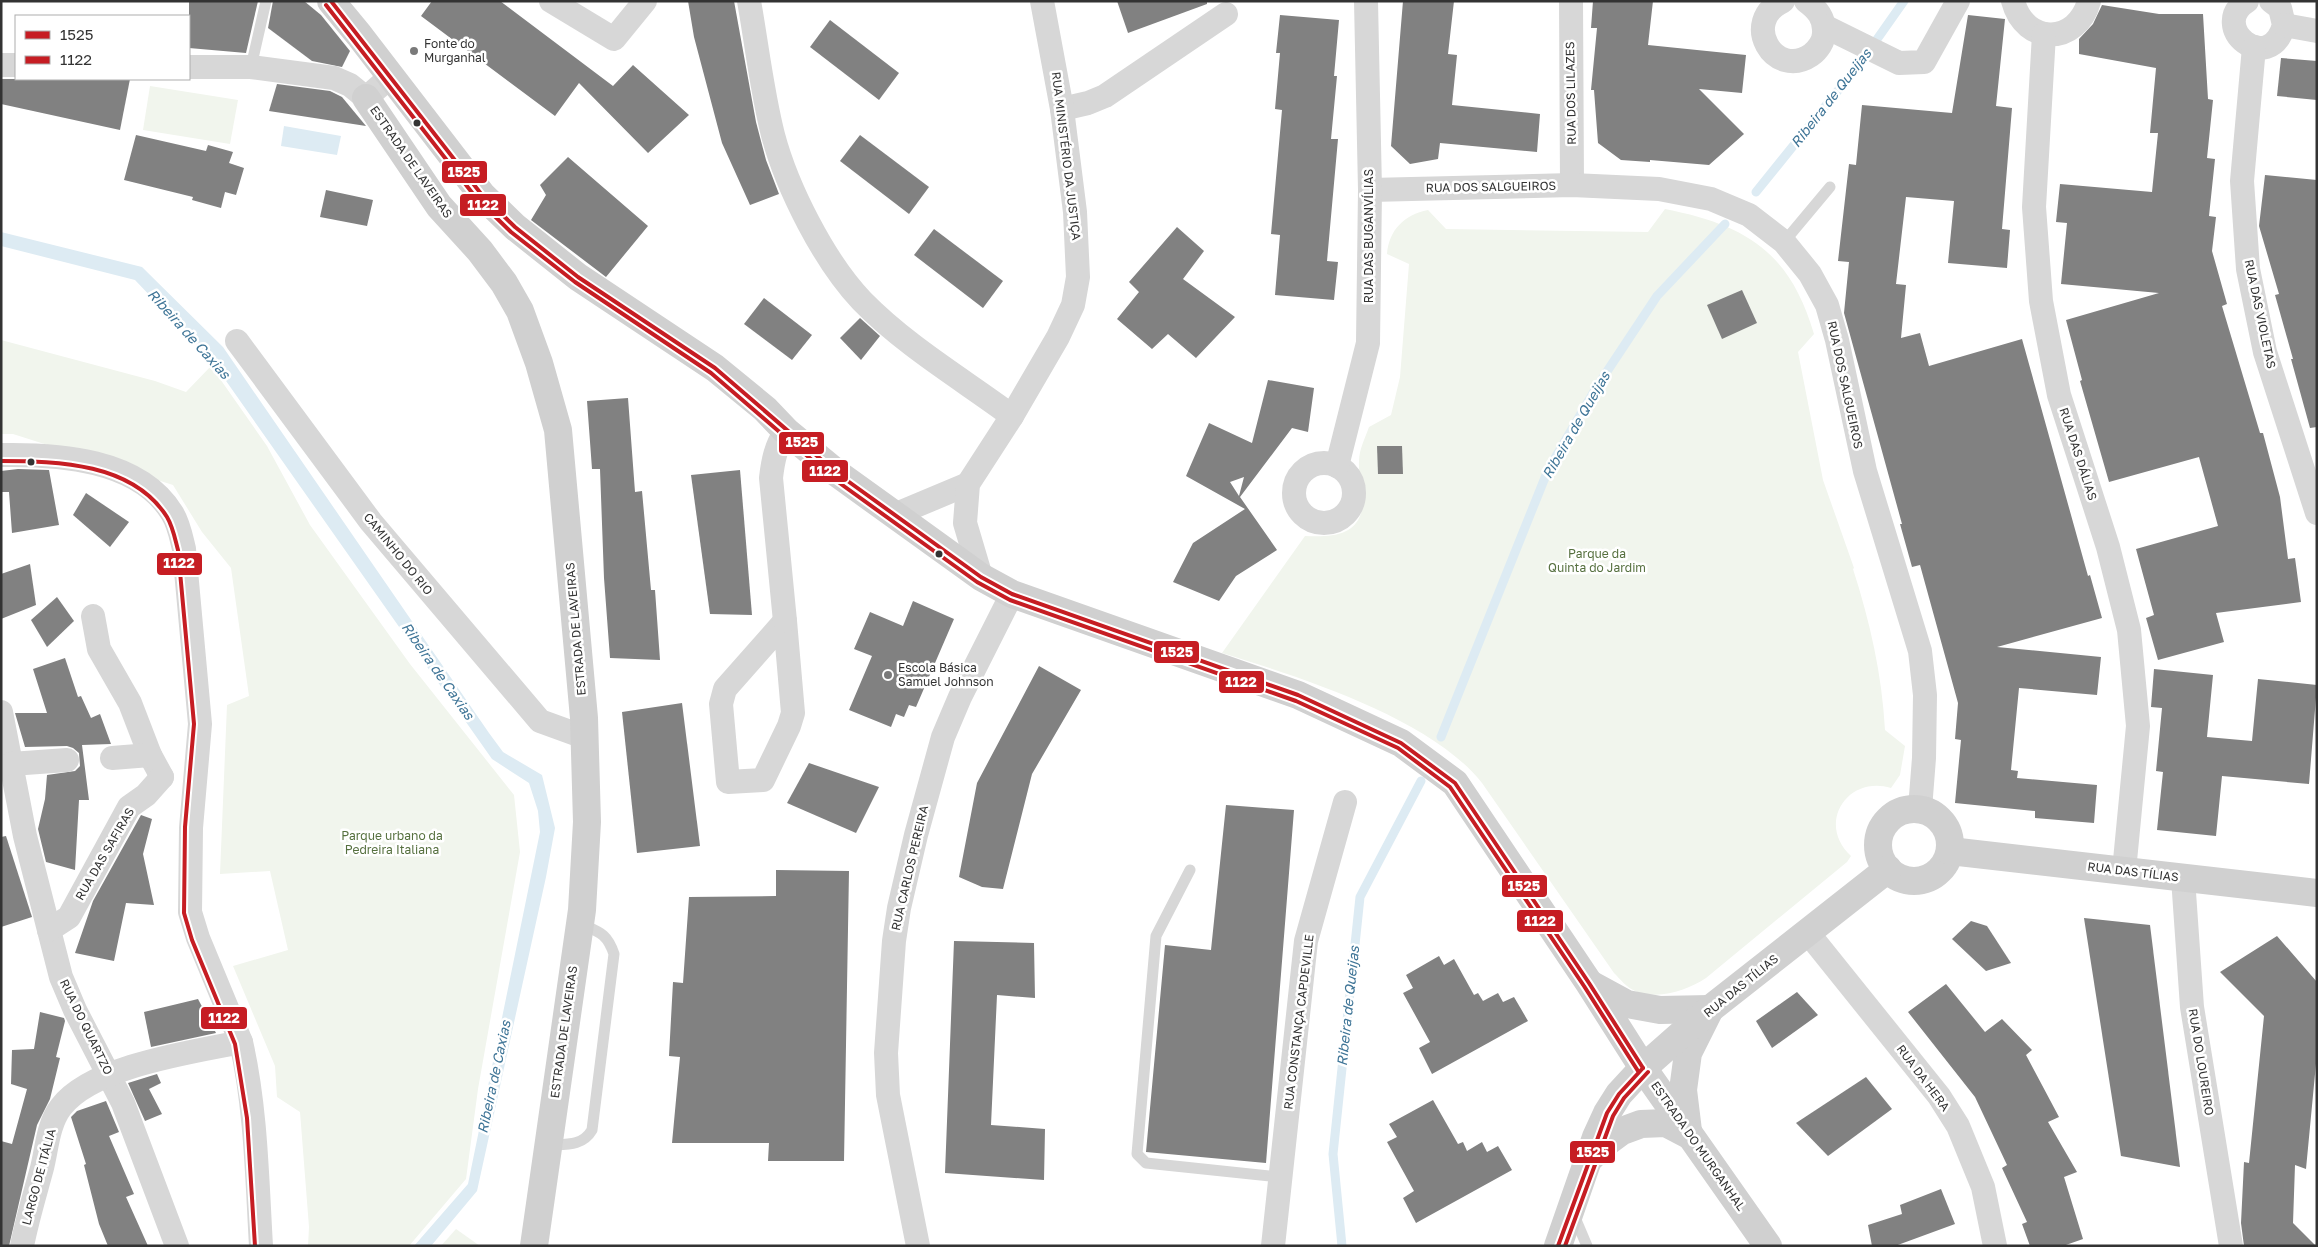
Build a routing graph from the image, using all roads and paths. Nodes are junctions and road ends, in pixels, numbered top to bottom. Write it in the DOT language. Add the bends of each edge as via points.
graph roads {
  1 [pos="266,1"];
  2 [pos="331,1"];
  3 [pos="551,1"];
  4 [pos="645,1"];
  5 [pos="749,1"];
  6 [pos="1042,1"];
  7 [pos="1366,1"];
  8 [pos="1571,1"];
  9 [pos="1783,1"];
  10 [pos="1806,1"];
  11 [pos="1958,1"];
  12 [pos="2013,1"];
  13 [pos="2089,1"];
  14 [pos="2247,1"];
  15 [pos="2271,1"];
  16 [pos="1226,14"];
  17 [pos="2284,25"];
  18 [pos="1824,26"];
  19 [pos="2317,31"];
  20 [pos="2044,34"];
  21 [pos="2254,47"];
  22 [pos="1,65"];
  23 [pos="15,65"];
  24 [pos="190,67"];
  25 [pos="251,68"];
  26 [pos="390,77"];
  27 [pos="366,98"];
  28 [pos="1062,109"];
  29 [pos="1572,185"];
  30 [pos="1830,188"];
  31 [pos="1370,190"];
  32 [pos="1784,242"];
  33 [pos="237,341"];
  34 [pos="1012,416"];
  35 [pos="786,431"];
  36 [pos="1,455"];
  37 [pos="1337,466"];
  38 [pos="968,484"];
  39 [pos="2317,514"];
  40 [pos="894,516"];
  41 [pos="980,577"];
  42 [pos="1012,594"];
  43 [pos="93,616"];
  44 [pos="785,621"];
  45 [pos="1,712"];
  46 [pos="584,737"];
  47 [pos="150,755"];
  48 [pos="112,758"];
  49 [pos="67,760"];
  50 [pos="11,764"];
  51 [pos="162,777"];
  52 [pos="196,779"];
  53 [pos="1345,802"];
  54 [pos="1920,809"];
  55 [pos="1950,851"];
  56 [pos="1190,870"];
  57 [pos="1888,870"];
  58 [pos="2124,871"];
  59 [pos="2183,878"];
  60 [pos="2317,894"];
  61 [pos="580,924"];
  62 [pos="49,930"];
  63 [pos="1808,933"];
  64 [pos="1589,983"];
  65 [pos="1710,1009"];
  66 [pos="241,1042"];
  67 [pos="1643,1068"];
  68 [pos="108,1074"];
  69 [pos="1689,1135"];
  70 [pos="548,1145"];
  71 [pos="1589,1160"];
  72 [pos="1280,1177"];
  73 [pos="1571,1209"];
  74 [pos="22,1246"];
  75 [pos="177,1246"];
  76 [pos="261,1246"];
  77 [pos="534,1246"];
  78 [pos="918,1246"];
  79 [pos="1272,1246"];
  80 [pos="1558,1246"];
  81 [pos="1587,1246"];
  82 [pos="1768,1246"];
  83 [pos="1996,1246"];
  84 [pos="2231,1246"];
  1 -- 25 [label="lane"];
  2 -- 26 [label="street, ESTRADA DO MURGANHAL" via="360,34"];
  3 -- 4 [label="street" via="614,39"];
  5 -- 34 [label="street" via="773,135 798,203 814,233 860,299 883,321"];
  6 -- 28 [label="street, RUA MINISTÉRIO DA JUSTIÇA"];
  7 -- 31 [label="street, RUA DAS BUGANVÍLIAS"];
  8 -- 29 [label="street, RUA DOS LILAZES"];
  9 -- 18 [label="street" via="1768,12 1762,30 1764,40 1775,55 1784,60 1804,60 1820,46"];
  10 -- 18 [label="street" via="1818,11"];
  11 -- 18 [label="street" via="1924,62 1899,63"];
  12 -- 20 [label="street" via="2022,22"];
  13 -- 20 [label="street" via="2079,23 2069,30"];
  14 -- 21 [label="street" via="2238,10 2234,25 2240,40"];
  15 -- 17 [label="street" via="2280,8"];
  16 -- 28 [label="street" via="1105,96"];
  17 -- 19 [label="street"];
  17 -- 21 [label="street" via="2277,40 2270,45"];
  20 -- 58 [label="street, RUA DAS DÁLIAS" via="2034,207 2041,301 2059,395 2108,547 2128,630 2138,726"];
  21 -- 39 [label="street, RUA DAS VIOLETAS" via="2242,181 2248,269 2265,352"];
  22 -- 23 [label="street"];
  24 -- 25 [label="street"];
  25 -- 27 [label="street" via="334,78 350,85"];
  26 -- 27 [label="street, ESTRADA DE LAVEIRAS"];
  26 -- 35 [label="street, ESTRADA DO MURGANHAL" via="494,209 578,277 716,368"];
  27 -- 46 [label="street, ESTRADA DE LAVEIRAS" via="439,206 504,283 520,311 540,363 558,430"];
  28 -- 34 [label="street, RUA MINISTÉRIO DA JUSTIÇA" via="1075,212 1078,277 1073,305 1058,337"];
  29 -- 31 [label="street, RUA DOS SALGUEIROS"];
  29 -- 32 [label="street, RUA DOS SALGUEIROS" via="1659,189 1711,199 1749,215"];
  30 -- 32 [label="lane"];
  31 -- 37 [label="street, RUA DAS BUGANVÍLIAS" via="1368,343"];
  32 -- 54 [label="street, RUA DOS SALGUEIROS" via="1810,274 1827,305 1865,471 1920,651 1926,695"];
  33 -- 46 [label="street, CAMINHO DO RIO" via="371,522 540,721"];
  34 -- 38 [label="street, RUA MINISTÉRIO DA JUSTIÇA"];
  35 -- 40 [label="street, ESTRADA DO MURGANHAL"];
  35 -- 44 [label="street" via="772,461 771,478"];
  36 -- 52 [label="street" via="48,456 98,464 135,478 164,502 179,527 184,549 200,724"];
  38 -- 40 [label="street"];
  38 -- 41 [label="street, RUA MINISTÉRIO DA JUSTIÇA" via="965,523"];
  40 -- 41 [label="street, ESTRADA DO MURGANHAL"];
  41 -- 42 [label="street, ESTRADA DO MURGANHAL"];
  42 -- 64 [label="street, ESTRADA DO MURGANHAL" via="1298,695 1401,743 1455,783"];
  42 -- 78 [label="street, RUA CARLOS PEREIRA" via="942,737 916,835 894,941 886,1053 888,1095"];
  43 -- 47 [label="street" via="99,649 130,703"];
  44 -- 44 [label="street" via="793,700 789,726 764,780 728,782 721,704 725,689"];
  45 -- 50 [label="street, RUA DO QUARTZO"];
  46 -- 61 [label="street, ESTRADA DE LAVEIRAS" via="587,822"];
  47 -- 48 [label="street"];
  47 -- 51 [label="street"];
  49 -- 50 [label="street"];
  50 -- 62 [label="street, RUA DO QUARTZO"];
  51 -- 52 [label="street"];
  51 -- 62 [label="street, RUA DAS SAFIRAS" via="146,795 129,807 69,917"];
  52 -- 66 [label="street" via="191,828 190,912"];
  53 -- 72 [label="street, RUA CONSTANÇA CAPDEVILLE" via="1306,941"];
  54 -- 55 [label="street" via="1931,813 1943,824 1950,840"];
  54 -- 57 [label="street" via="1898,813 1882,829 1879,850"];
  55 -- 57 [label="street" via="1940,871 1930,878 1908,880"];
  55 -- 58 [label="street, RUA DAS TÍLIAS"];
  56 -- 72 [label="lane" via="1156,936 1138,1154 1146,1162"];
  57 -- 63 [label="street, RUA DAS TÍLIAS"];
  58 -- 59 [label="street, RUA DAS TÍLIAS"];
  59 -- 60 [label="street, RUA DAS TÍLIAS"];
  59 -- 84 [label="street, RUA DO LOUREIRO" via="2192,1006"];
  61 -- 70 [label="street, ESTRADA DE LAVEIRAS"];
  61 -- 70 [label="lane" via="602,933 614,954 592,1130 579,1143"];
  62 -- 68 [label="street, RUA DO QUARTZO" via="61,977"];
  63 -- 65 [label="street, RUA DAS TÍLIAS"];
  63 -- 83 [label="street, RUA DA HERA" via="1939,1096 1958,1126 1983,1187"];
  64 -- 65 [label="street" via="1628,1004 1660,1010"];
  64 -- 67 [label="street, ESTRADA DO MURGANHAL"];
  65 -- 67 [label="street, RUA DAS TÍLIAS"];
  65 -- 69 [label="street" via="1688,1054 1683,1090"];
  66 -- 68 [label="street, LARGO DE ITÁLIA" via="147,1062"];
  66 -- 76 [label="street" via="252,1110"];
  67 -- 69 [label="street, ESTRADA DO MURGANHAL"];
  67 -- 71 [label="street, RUA DAS TÍLIAS" via="1618,1094"];
  68 -- 74 [label="street, LARGO DE ITÁLIA" via="84,1087 61,1106 50,1128"];
  68 -- 75 [label="street, RUA DO QUARTZO" via="123,1103"];
  69 -- 71 [label="street" via="1666,1123 1641,1124 1622,1131"];
  69 -- 82 [label="street, ESTRADA DO MURGANHAL"];
  70 -- 77 [label="street, ESTRADA DE LAVEIRAS"];
  71 -- 73 [label="street, RUA DAS TÍLIAS"];
  72 -- 79 [label="street, RUA CONSTANÇA CAPDEVILLE"];
  73 -- 80 [label="street, RUA DAS TÍLIAS"];
  73 -- 81 [label="lane"];
}
